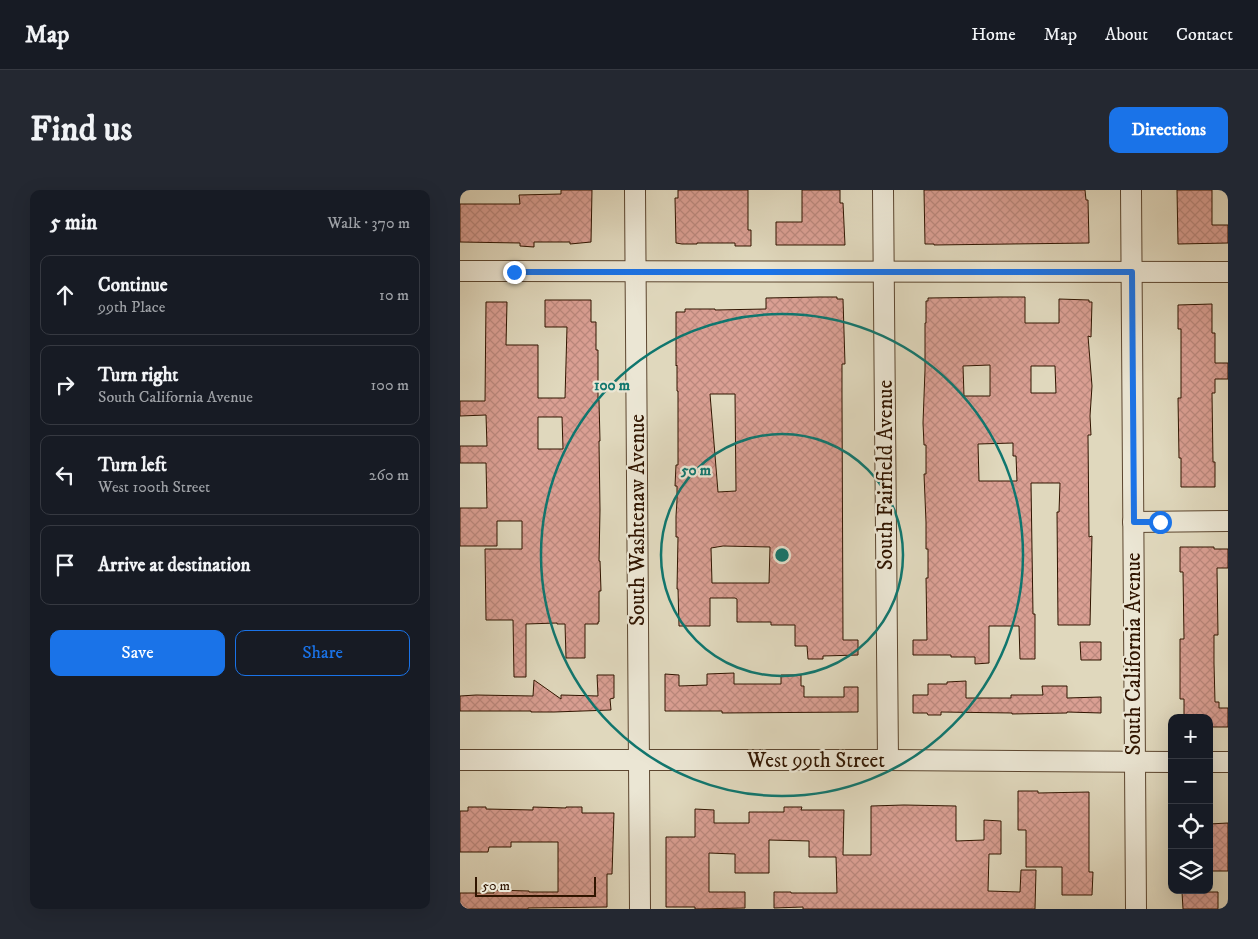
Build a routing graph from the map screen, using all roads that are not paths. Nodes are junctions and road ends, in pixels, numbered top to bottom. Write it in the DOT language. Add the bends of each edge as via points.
graph roads {
  1 [pos="635,190"];
  2 [pos="883,190"];
  3 [pos="1131,190"];
  4 [pos="460,271"];
  5 [pos="884,271"];
  6 [pos="636,272"];
  7 [pos="1132,272"];
  8 [pos="1228,272"];
  9 [pos="1134,522"];
  10 [pos="1228,522"];
  11 [pos="460,760"];
  12 [pos="888,760"];
  13 [pos="639,761"];
  14 [pos="1135,762"];
  15 [pos="1168,762"];
  16 [pos="1213,762"];
  17 [pos="1228,762"];
  18 [pos="640,909"];
  19 [pos="1136,909"];
  1 -- 6 [label="street, South Washtenaw Avenue"];
  2 -- 5 [label="street, South Fairfield Avenue"];
  3 -- 7 [label="street, South California Avenue"];
  4 -- 6 [label="street"];
  5 -- 6 [label="street"];
  5 -- 7 [label="street"];
  5 -- 12 [label="street, South Fairfield Avenue"];
  6 -- 13 [label="street, South Washtenaw Avenue"];
  7 -- 8 [label="street"];
  7 -- 9 [label="street, South California Avenue"];
  9 -- 10 [label="street"];
  9 -- 14 [label="street, South California Avenue"];
  11 -- 13 [label="street, West 99th Street"];
  12 -- 13 [label="street, West 99th Street"];
  12 -- 14 [label="street, West 99th Street"];
  13 -- 18 [label="street, South Washtenaw Avenue"];
  14 -- 15 [label="street, West 99th Street"];
  14 -- 19 [label="street, South California Avenue"];
  16 -- 17 [label="street"];
}
